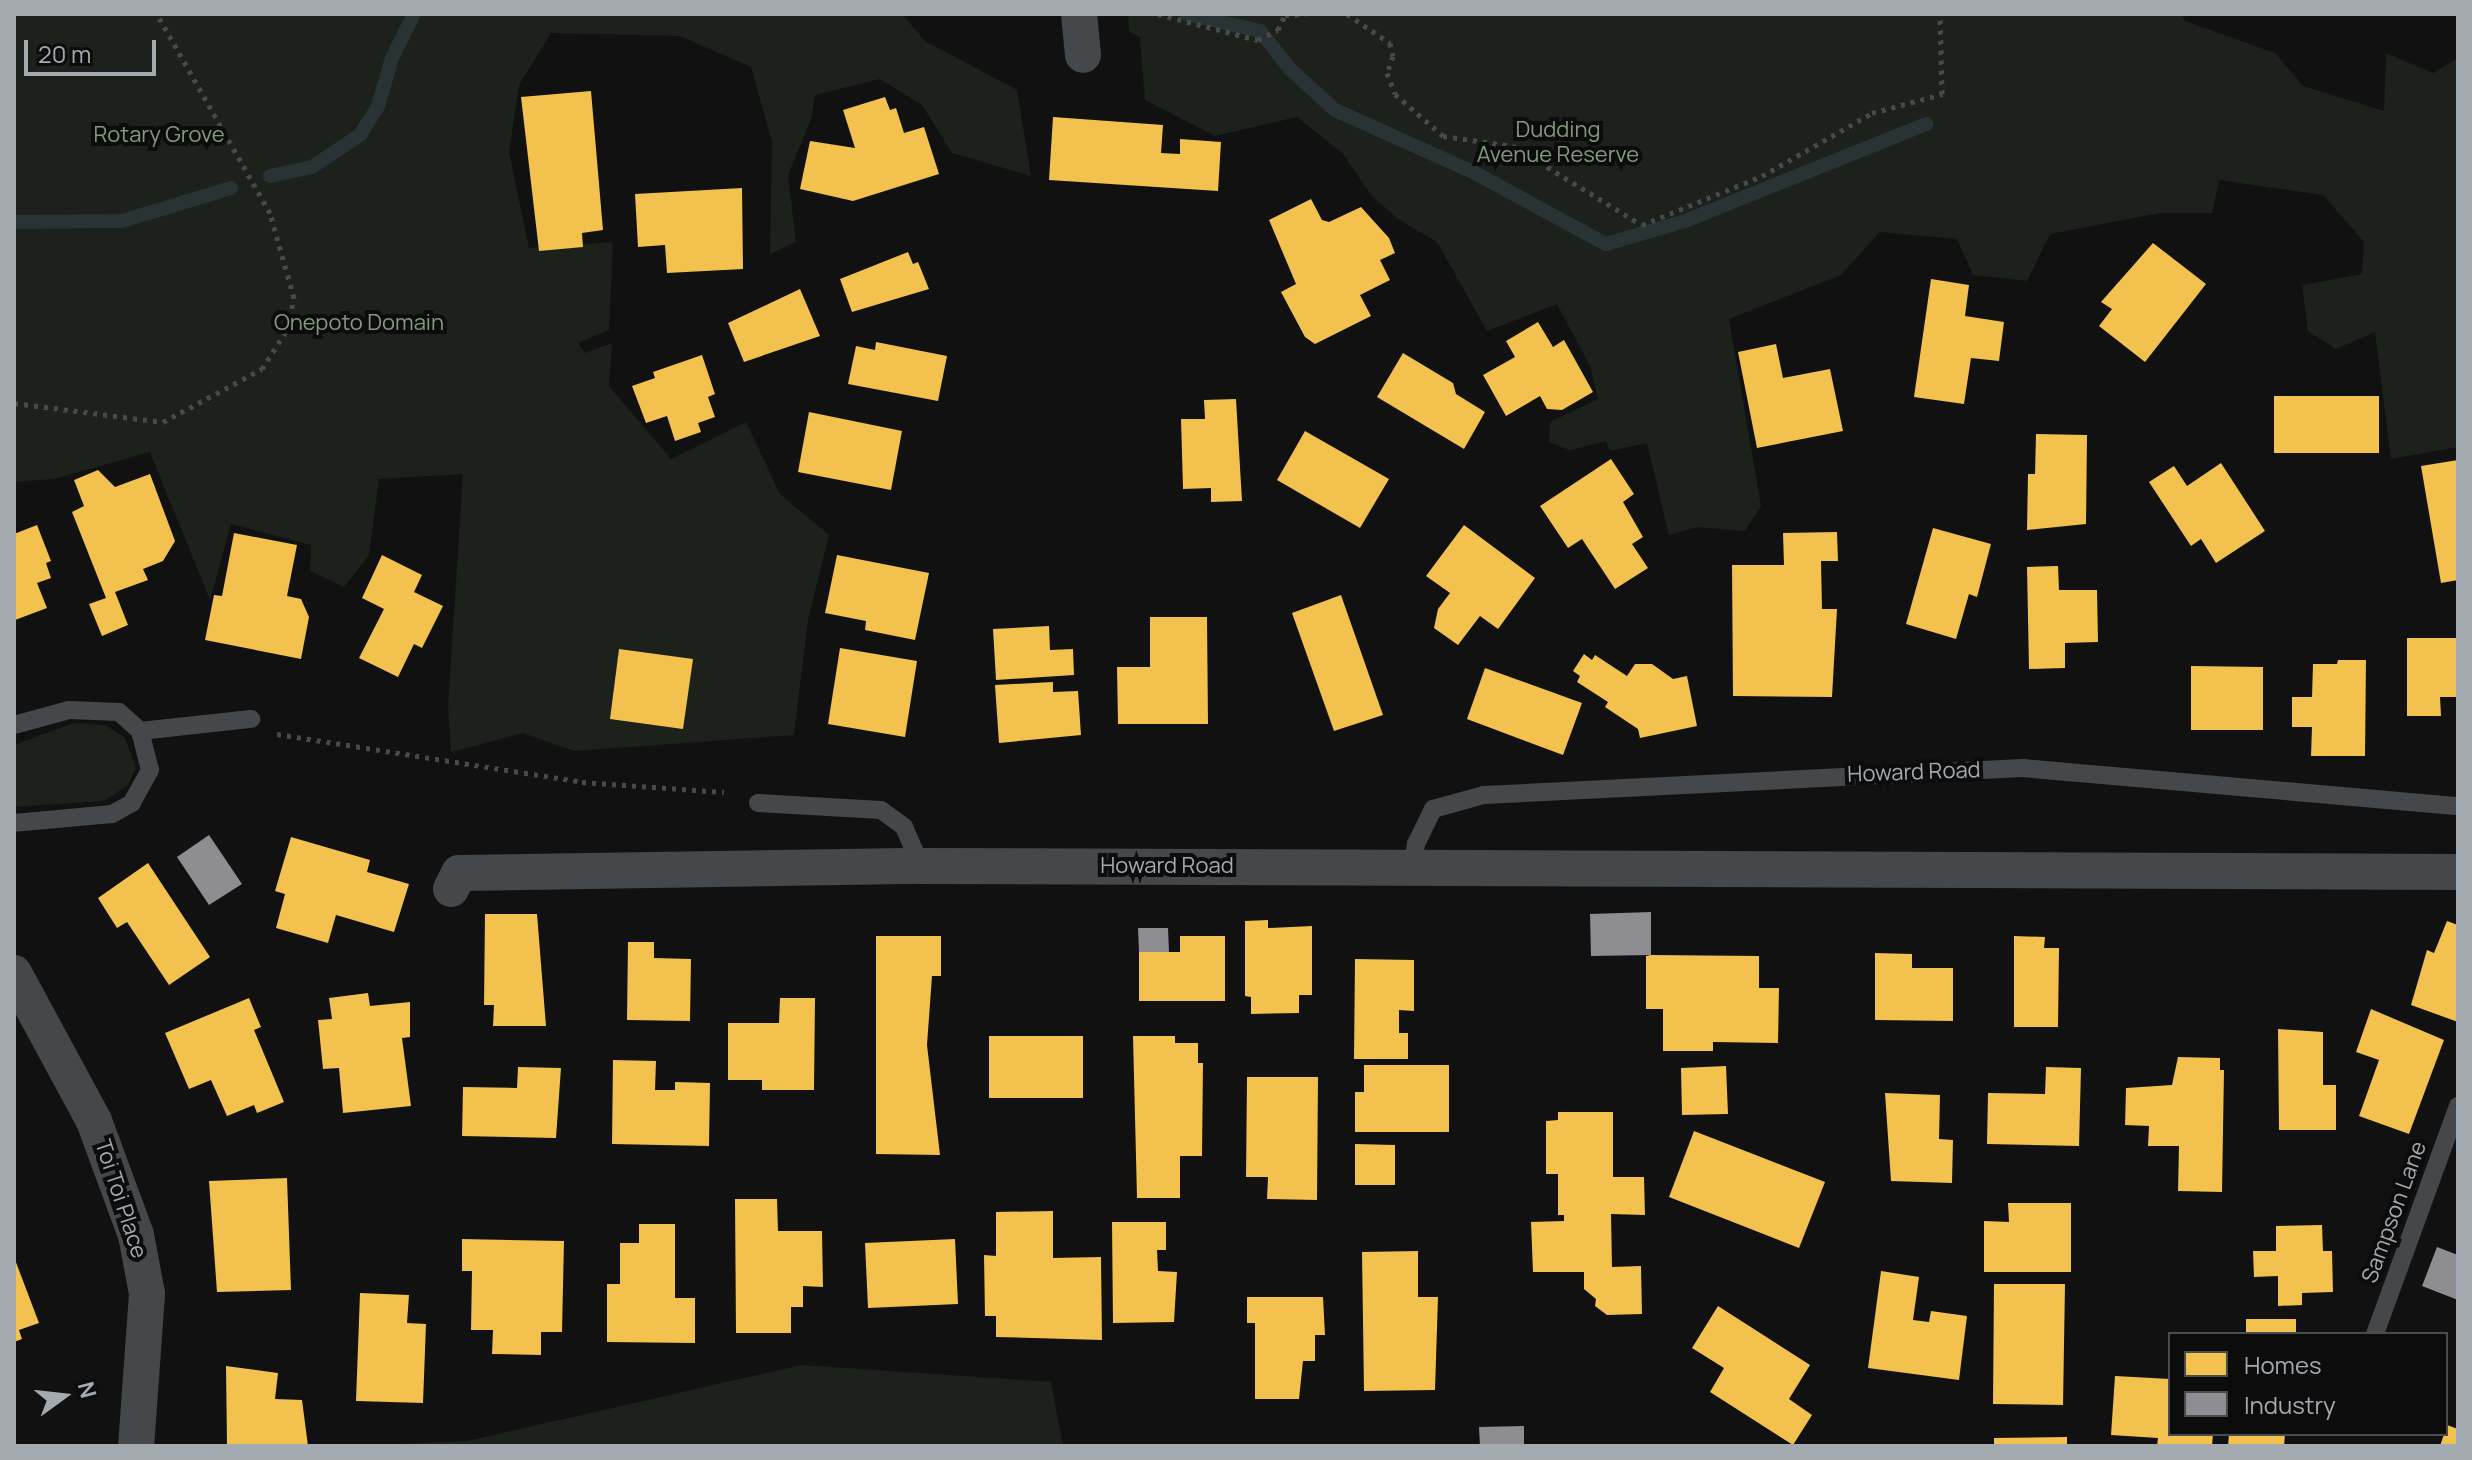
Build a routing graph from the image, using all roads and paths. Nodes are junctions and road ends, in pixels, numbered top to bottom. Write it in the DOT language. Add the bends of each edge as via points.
graph roads {
  1 [pos="157,14"];
  2 [pos="1079,14"];
  3 [pos="1158,14"];
  4 [pos="1306,14"];
  5 [pos="1347,14"];
  6 [pos="1940,14"];
  7 [pos="1285,15"];
  8 [pos="1083,55"];
  9 [pos="14,403"];
  10 [pos="251,719"];
  11 [pos="14,725"];
  12 [pos="140,731"];
  13 [pos="724,792"];
  14 [pos="758,803"];
  15 [pos="2458,806"];
  16 [pos="14,823"];
  17 [pos="921,866"];
  18 [pos="1413,867"];
  19 [pos="2458,872"];
  20 [pos="451,889"];
  21 [pos="14,973"];
  22 [pos="2458,1106"];
  23 [pos="2376,1332"];
  24 [pos="136,1446"];
  1 -- 9 [label="path" via="270,213 294,298 288,328 262,369 163,422"];
  2 -- 8 [label="street"];
  3 -- 7 [label="path" via="1258,40 1278,30"];
  4 -- 7 [label="path"];
  5 -- 6 [label="path" via="1390,43 1393,56 1387,73 1395,94 1443,136 1513,146 1642,225 1762,176 1872,113 1942,94"];
  10 -- 12 [label="lane"];
  10 -- 13 [label="path" via="272,733 451,762 582,782"];
  11 -- 12 [label="lane" via="69,710 105,709 119,712"];
  12 -- 16 [label="lane" via="150,770 139,794 123,809 77,819"];
  14 -- 17 [label="lane" via="881,810 904,827"];
  15 -- 18 [label="lane, Howard Road" via="2022,768 1484,795 1433,809 1416,844"];
  17 -- 18 [label="street, Howard Road"];
  17 -- 20 [label="street, Howard Road" via="459,873"];
  18 -- 19 [label="street, Howard Road"];
  21 -- 24 [label="street, Toi Toi Place" via="94,1121 136,1235 147,1304"];
  22 -- 23 [label="lane, Sampson Lane"];
}
